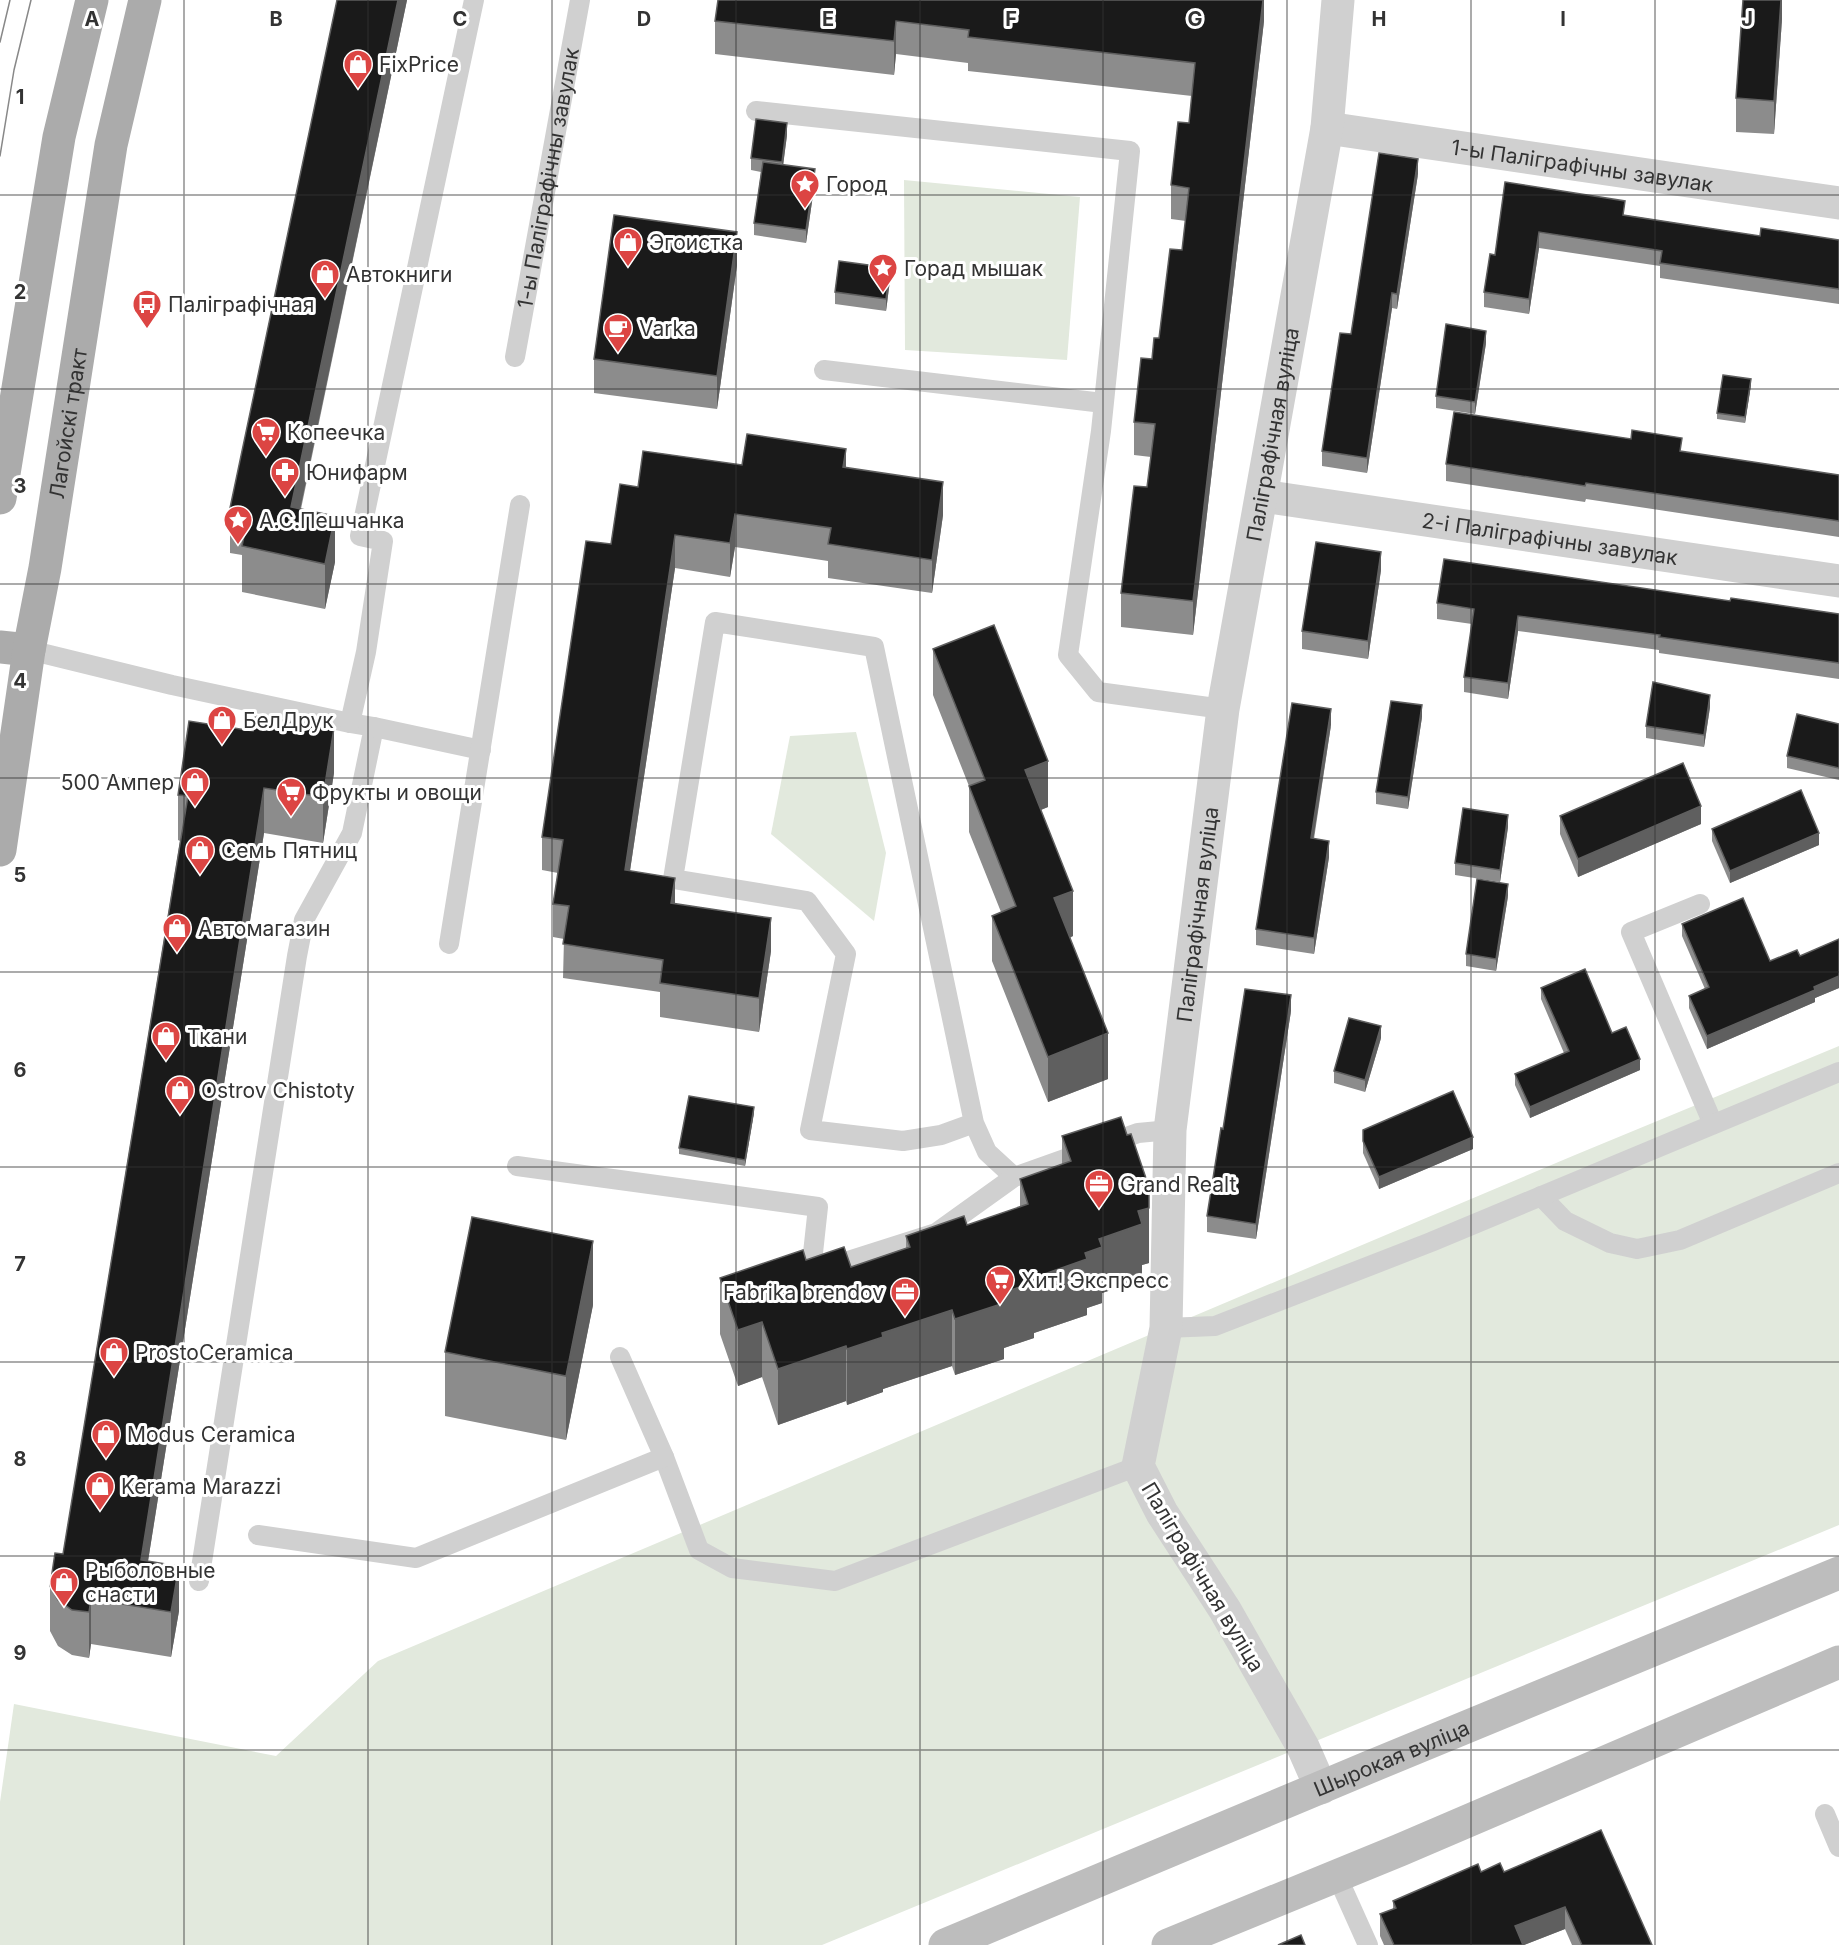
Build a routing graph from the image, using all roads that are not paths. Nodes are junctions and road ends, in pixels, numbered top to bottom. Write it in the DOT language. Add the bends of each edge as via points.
graph roads {
  1 [pos="92,0"];
  2 [pos="145,0"];
  3 [pos="474,0"];
  4 [pos="580,0"];
  5 [pos="1338,0"];
  6 [pos="756,111"];
  7 [pos="1327,128"];
  8 [pos="1839,203"];
  9 [pos="515,357"];
  10 [pos="824,370"];
  11 [pos="1103,403"];
  12 [pos="1262,496"];
  13 [pos="0,498"];
  14 [pos="520,505"];
  15 [pos="1839,581"];
  16 [pos="15,648"];
  17 [pos="1223,709"];
  18 [pos="350,723"];
  19 [pos="374,727"];
  20 [pos="481,750"];
  21 [pos="0,850"];
  22 [pos="1700,904"];
  23 [pos="449,944"];
  24 [pos="1839,1072"];
  25 [pos="974,1124"];
  26 [pos="1713,1124"];
  27 [pos="1170,1130"];
  28 [pos="517,1166"];
  29 [pos="1839,1173"];
  30 [pos="1014,1177"];
  31 [pos="1541,1196"];
  32 [pos="1166,1328"];
  33 [pos="620,1357"];
  34 [pos="664,1457"];
  35 [pos="1138,1466"];
  36 [pos="258,1535"];
  37 [pos="1839,1573"];
  38 [pos="199,1581"];
  39 [pos="1839,1662"];
  40 [pos="1321,1788"];
  41 [pos="1825,1814"];
  42 [pos="1839,1847"];
  43 [pos="1337,1876"];
  44 [pos="945,1945"];
  45 [pos="1168,1945"];
  46 [pos="1368,1945"];
  1 -- 13 [label="main road" via="59,137"];
  2 -- 16 [label="main road, Лагойскі тракт" via="111,145 45,567"];
  3 -- 18 [label="lane" via="360,536 383,540 366,652"];
  4 -- 9 [label="lane, 1-ы Паліграфічны завулак"];
  5 -- 7 [label="street, Паліграфічная вуліца"];
  6 -- 11 [label="lane" via="1130,151"];
  7 -- 8 [label="street, 1-ы Паліграфічны завулак"];
  7 -- 12 [label="street, Паліграфічная вуліца"];
  10 -- 11 [label="lane"];
  11 -- 17 [label="lane" via="1068,655 1098,692"];
  12 -- 15 [label="street, 2-і Паліграфічны завулак"];
  12 -- 17 [label="street, Паліграфічная вуліца"];
  14 -- 20 [label="lane"];
  16 -- 18 [label="lane"];
  16 -- 21 [label="main road, Лагойскі тракт"];
  17 -- 27 [label="street, Паліграфічная вуліца"];
  18 -- 19 [label="lane"];
  19 -- 20 [label="lane"];
  19 -- 38 [label="lane" via="352,833 304,920 300,938"];
  20 -- 23 [label="lane"];
  22 -- 26 [label="lane" via="1631,932"];
  24 -- 26 [label="lane"];
  25 -- 25 [label="lane" via="941,1135 903,1141 810,1130 846,954 807,901 673,879 715,622 874,647"];
  25 -- 30 [label="lane" via="987,1152"];
  26 -- 31 [label="lane"];
  27 -- 30 [label="lane" via="1138,1133"];
  27 -- 32 [label="street, Паліграфічная вуліца"];
  28 -- 30 [label="lane" via="818,1207 812,1262 823,1269 936,1233"];
  29 -- 31 [label="lane" via="1680,1240 1637,1249 1610,1243 1565,1221"];
  31 -- 32 [label="lane" via="1215,1326"];
  32 -- 35 [label="street, Паліграфічная вуліца"];
  33 -- 34 [label="lane"];
  34 -- 35 [label="lane" via="699,1550 732,1568 835,1581"];
  34 -- 36 [label="lane" via="416,1558"];
  35 -- 40 [label="street, Паліграфічная вуліца" via="1162,1513 1225,1610"];
  37 -- 40 [label="main road, Шырокая вуліца"];
  39 -- 43 [label="main road"];
  40 -- 44 [label="main road, Шырокая вуліца"];
  41 -- 42 [label="lane"];
  43 -- 45 [label="main road"];
  43 -- 46 [label="lane"];
}
